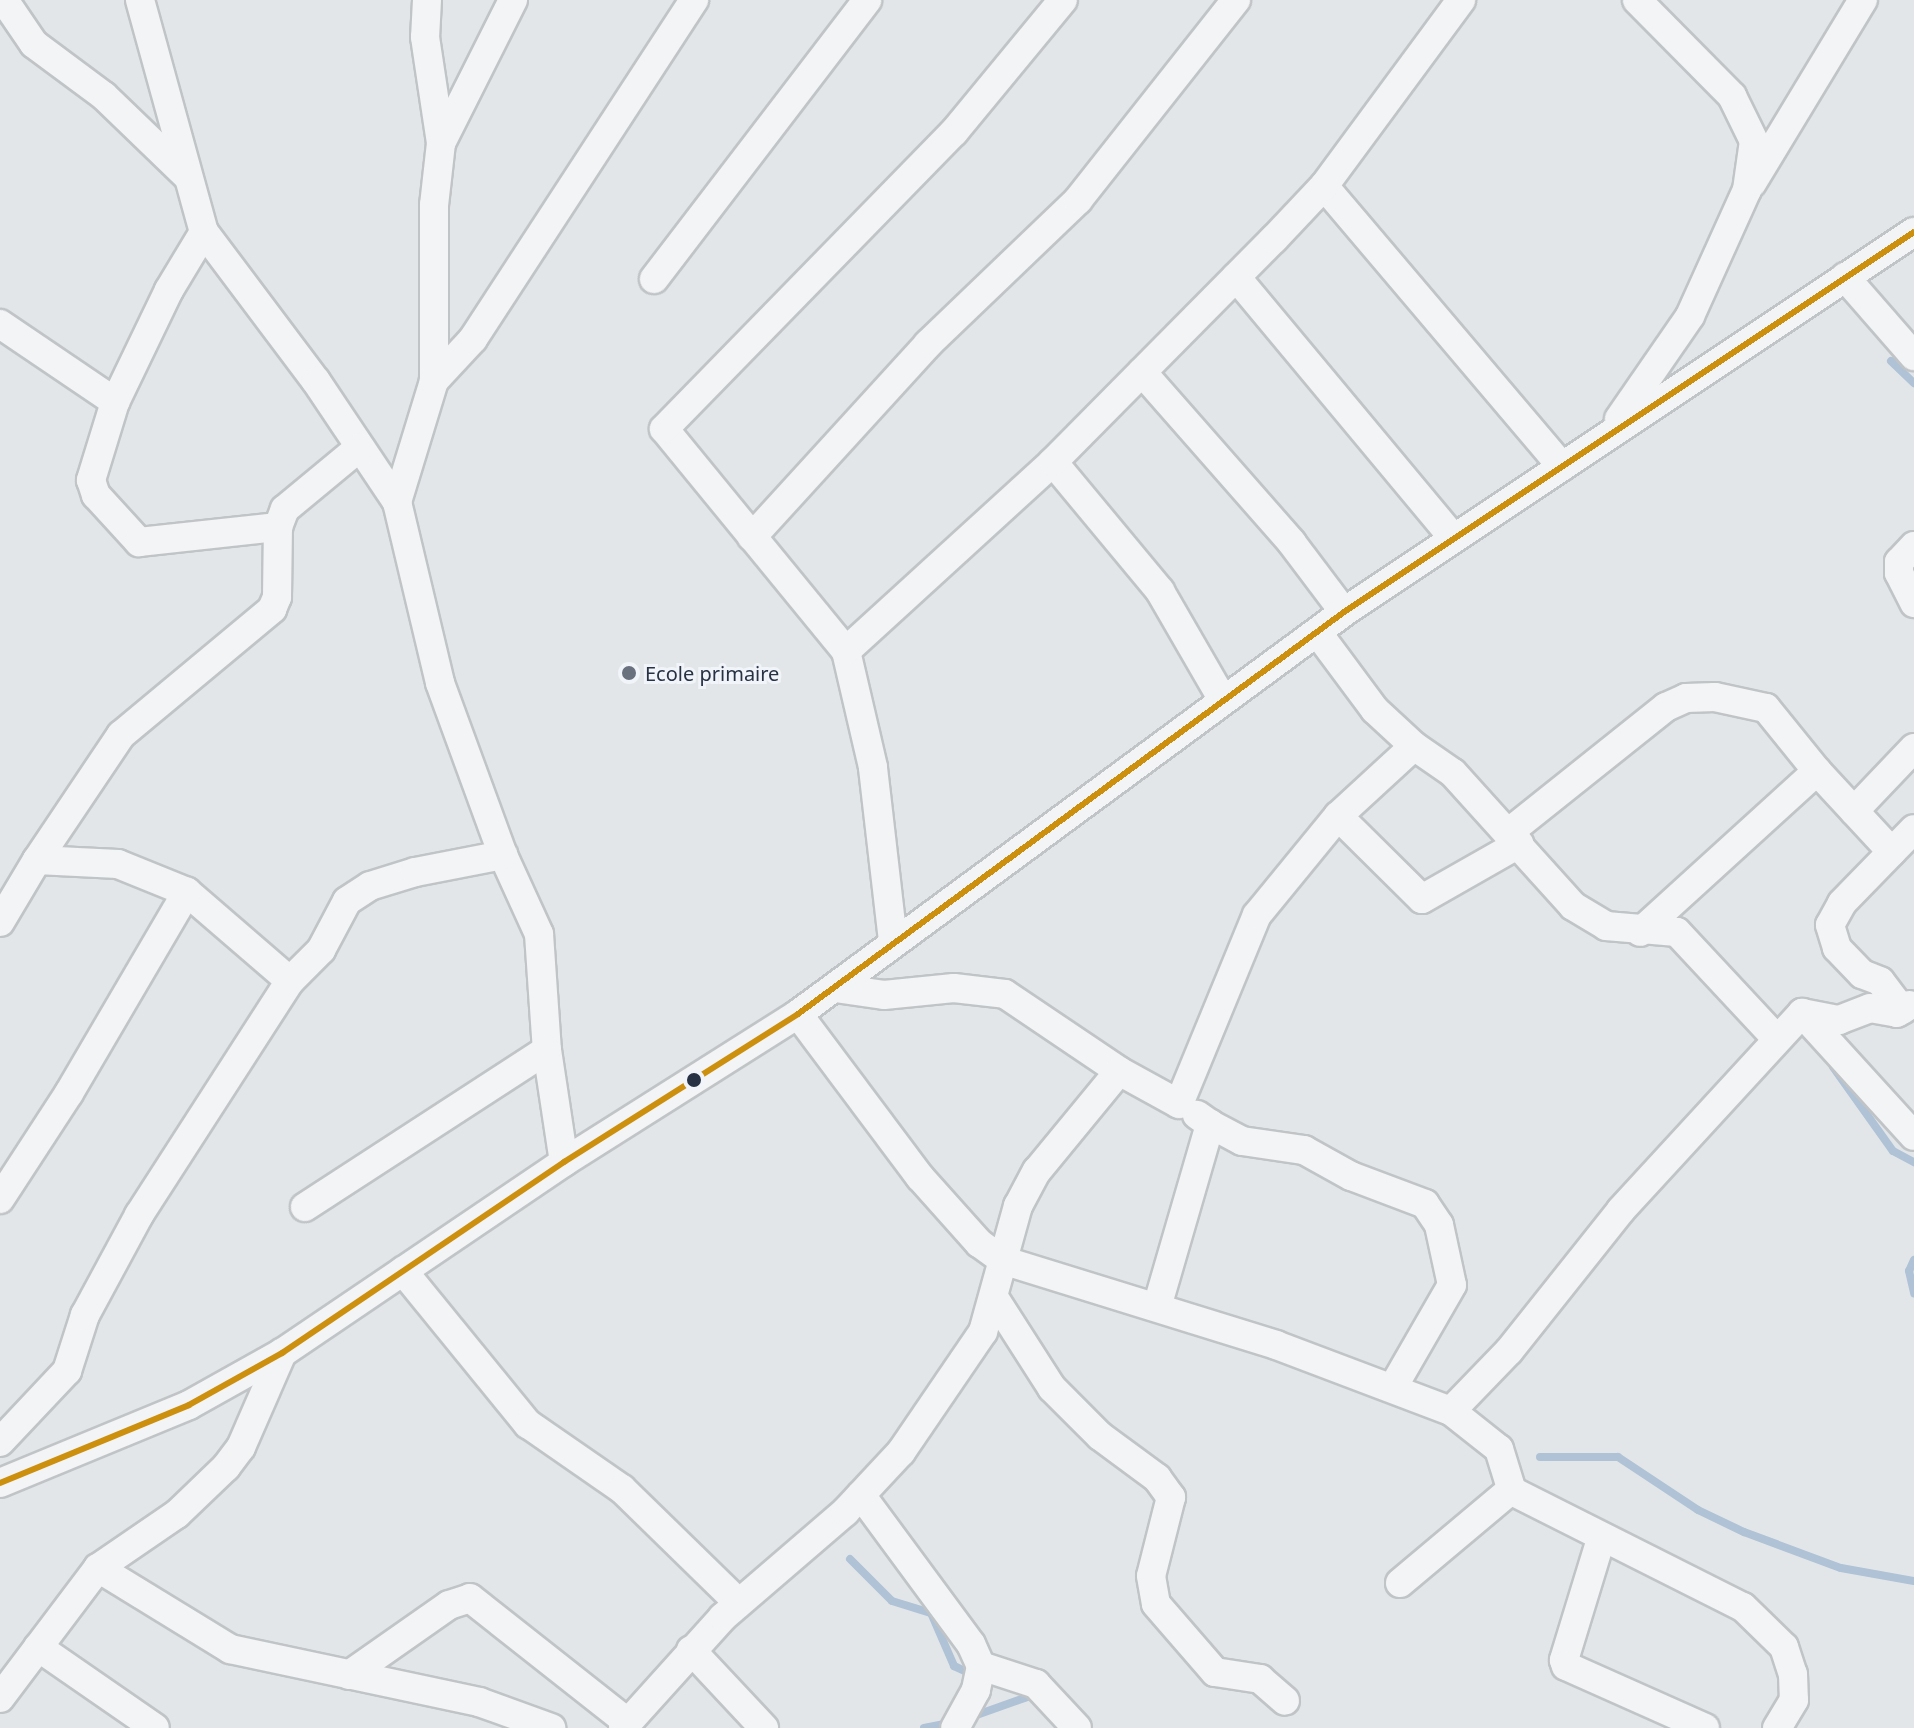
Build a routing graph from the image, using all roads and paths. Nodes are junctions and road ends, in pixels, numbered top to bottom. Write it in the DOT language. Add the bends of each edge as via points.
graph roads {
  1 [pos="4,0"];
  2 [pos="140,0"];
  3 [pos="427,0"];
  4 [pos="513,0"];
  5 [pos="694,0"];
  6 [pos="867,0"];
  7 [pos="1063,0"];
  8 [pos="1236,0"];
  9 [pos="1461,0"];
  10 [pos="1637,0"];
  11 [pos="1863,0"];
  12 [pos="441,143"];
  13 [pos="186,176"];
  14 [pos="1324,186"];
  15 [pos="1747,190"];
  16 [pos="204,232"];
  17 [pos="1914,232"];
  18 [pos="1236,277"];
  19 [pos="1845,277"];
  20 [pos="654,279"];
  21 [pos="0,324"];
  22 [pos="1914,356"];
  23 [pos="1142,372"];
  24 [pos="434,381"];
  25 [pos="115,402"];
  26 [pos="1604,439"];
  27 [pos="360,447"];
  28 [pos="1053,462"];
  29 [pos="1562,467"];
  30 [pos="397,502"];
  31 [pos="278,527"];
  32 [pos="752,537"];
  33 [pos="1453,537"];
  34 [pos="1914,546"];
  35 [pos="1914,603"];
  36 [pos="1344,612"];
  37 [pos="1317,632"];
  38 [pos="846,651"];
  39 [pos="1223,700"];
  40 [pos="1414,746"];
  41 [pos="1914,748"];
  42 [pos="1817,771"];
  43 [pos="1854,811"];
  44 [pos="1338,816"];
  45 [pos="1914,829"];
  46 [pos="1514,839"];
  47 [pos="1892,852"];
  48 [pos="503,855"];
  49 [pos="37,860"];
  50 [pos="187,892"];
  51 [pos="0,922"];
  52 [pos="1640,932"];
  53 [pos="893,941"];
  54 [pos="290,981"];
  55 [pos="835,988"];
  56 [pos="1908,1006"];
  57 [pos="1802,1013"];
  58 [pos="798,1014"];
  59 [pos="1776,1038"];
  60 [pos="547,1050"];
  61 [pos="1119,1071"];
  62 [pos="1179,1104"];
  63 [pos="1210,1124"];
  64 [pos="1914,1136"];
  65 [pos="564,1162"];
  66 [pos="0,1199"];
  67 [pos="305,1207"];
  68 [pos="1002,1260"];
  69 [pos="403,1271"];
  70 [pos="995,1299"];
  71 [pos="1157,1307"];
  72 [pos="282,1353"];
  73 [pos="1393,1387"];
  74 [pos="1451,1411"];
  75 [pos="0,1442"];
  76 [pos="0,1483"];
  77 [pos="1511,1490"];
  78 [pos="861,1495"];
  79 [pos="1601,1539"];
  80 [pos="98,1568"];
  81 [pos="1400,1583"];
  82 [pos="739,1603"];
  83 [pos="38,1647"];
  84 [pos="691,1650"];
  85 [pos="981,1666"];
  86 [pos="349,1675"];
  87 [pos="0,1698"];
  88 [pos="1285,1701"];
  89 [pos="626,1726"];
  90 [pos="155,1728"];
  91 [pos="551,1728"];
  92 [pos="764,1728"];
  93 [pos="955,1728"];
  94 [pos="1077,1728"];
  95 [pos="1705,1728"];
  96 [pos="1777,1728"];
  1 -- 13 [label="street" via="34,44 104,96"];
  2 -- 13 [label="street"];
  3 -- 12 [label="street" via="425,37"];
  4 -- 12 [label="street"];
  5 -- 24 [label="street" via="473,339"];
  6 -- 20 [label="street"];
  7 -- 32 [label="street" via="954,132 664,429"];
  8 -- 32 [label="street" via="1078,200 928,344"];
  9 -- 14 [label="street"];
  10 -- 15 [label="street" via="1740,106 1754,141"];
  11 -- 15 [label="street"];
  12 -- 24 [label="street" via="434,205"];
  13 -- 16 [label="street"];
  14 -- 18 [label="street"];
  14 -- 29 [label="street"];
  15 -- 26 [label="street" via="1690,316"];
  16 -- 25 [label="street" via="169,290"];
  16 -- 27 [label="street"];
  17 -- 19 [label="street"];
  18 -- 23 [label="street"];
  18 -- 33 [label="street"];
  19 -- 22 [label="street"];
  19 -- 26 [label="street"];
  21 -- 25 [label="street"];
  23 -- 28 [label="street"];
  23 -- 36 [label="street"];
  24 -- 30 [label="street"];
  25 -- 31 [label="street" via="91,480 96,495 134,540 149,544"];
  26 -- 29 [label="street"];
  27 -- 30 [label="street"];
  27 -- 31 [label="street" via="289,504"];
  28 -- 38 [label="street"];
  28 -- 39 [label="street" via="1160,591"];
  29 -- 33 [label="street"];
  30 -- 48 [label="street" via="440,683"];
  31 -- 49 [label="street" via="277,597 272,609 121,735"];
  32 -- 38 [label="street"];
  33 -- 36 [label="street"];
  34 -- 35 [label="street" via="1899,562 1899,573"];
  36 -- 37 [label="street"];
  37 -- 39 [label="street"];
  37 -- 40 [label="street" via="1375,710"];
  38 -- 53 [label="street" via="873,767"];
  39 -- 53 [label="street"];
  40 -- 44 [label="street"];
  40 -- 46 [label="street" via="1453,773"];
  41 -- 43 [label="street"];
  42 -- 43 [label="street"];
  42 -- 46 [label="street" via="1766,708 1715,697 1686,698 1636,729"];
  42 -- 52 [label="street"];
  43 -- 47 [label="street"];
  44 -- 46 [label="street" via="1422,899"];
  44 -- 62 [label="street" via="1257,915"];
  45 -- 47 [label="street"];
  46 -- 52 [label="street" via="1573,906 1606,926"];
  47 -- 56 [label="street" via="1842,903 1830,925 1837,948 1862,974 1880,981"];
  48 -- 54 [label="street" via="415,872 358,892 347,901 321,950"];
  48 -- 60 [label="street" via="539,934"];
  49 -- 50 [label="street" via="118,864"];
  49 -- 51 [label="street"];
  50 -- 54 [label="street"];
  50 -- 66 [label="street"];
  52 -- 59 [label="street" via="1677,932"];
  53 -- 55 [label="street"];
  54 -- 75 [label="street" via="139,1215 85,1315 67,1371"];
  55 -- 58 [label="street"];
  55 -- 61 [label="street" via="884,995 954,988 1005,994"];
  56 -- 57 [label="street" via="1870,1008 1839,1020"];
  57 -- 59 [label="street"];
  57 -- 64 [label="street"];
  58 -- 65 [label="street"];
  58 -- 68 [label="street" via="920,1177 979,1243"];
  59 -- 74 [label="street" via="1621,1210 1509,1351"];
  60 -- 65 [label="street"];
  60 -- 67 [label="street"];
  61 -- 62 [label="street"];
  61 -- 68 [label="street" via="1031,1180"];
  62 -- 63 [label="street"];
  63 -- 71 [label="street"];
  63 -- 73 [label="street" via="1242,1141 1304,1150 1351,1176 1425,1204 1439,1225 1452,1285"];
  65 -- 69 [label="street"];
  68 -- 70 [label="street"];
  68 -- 71 [label="street"];
  69 -- 72 [label="street"];
  69 -- 82 [label="street" via="528,1424 622,1489"];
  70 -- 78 [label="street" via="965,1362 901,1452"];
  70 -- 88 [label="street" via="1052,1388 1100,1436 1157,1478 1171,1497 1151,1576 1156,1604 1215,1672 1260,1679"];
  71 -- 73 [label="street"];
  72 -- 76 [label="street" via="189,1405"];
  72 -- 80 [label="street" via="241,1447 226,1467 177,1514"];
  73 -- 74 [label="street"];
  74 -- 77 [label="street" via="1499,1449"];
  77 -- 79 [label="street"];
  77 -- 81 [label="street"];
  78 -- 82 [label="street"];
  78 -- 85 [label="street" via="971,1644"];
  79 -- 95 [label="street" via="1566,1666"];
  79 -- 96 [label="street" via="1716,1590 1743,1607 1784,1647 1794,1700"];
  80 -- 83 [label="street"];
  80 -- 86 [label="street" via="218,1644"];
  82 -- 84 [label="street"];
  83 -- 87 [label="street"];
  83 -- 90 [label="street"];
  84 -- 89 [label="street"];
  84 -- 92 [label="street"];
  85 -- 93 [label="street" via="976,1690"];
  85 -- 94 [label="street" via="1036,1684"];
  86 -- 89 [label="street" via="449,1605 470,1598"];
  86 -- 91 [label="street" via="479,1702"];
}
